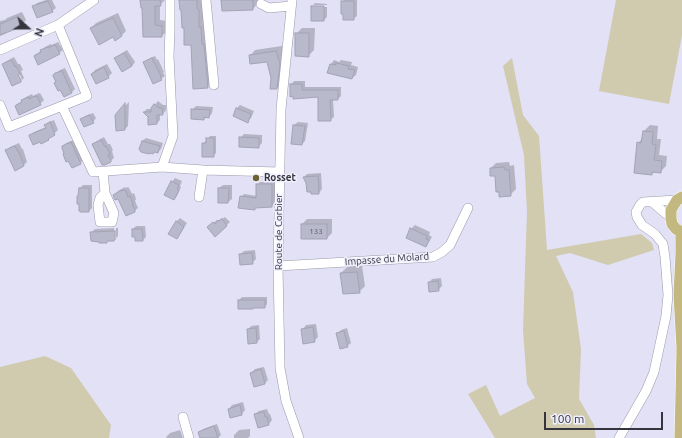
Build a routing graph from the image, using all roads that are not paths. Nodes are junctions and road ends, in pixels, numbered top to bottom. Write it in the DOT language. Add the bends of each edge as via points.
graph roads {
  1 [pos="94,0"];
  2 [pos="170,0"];
  3 [pos="206,0"];
  4 [pos="292,3"];
  5 [pos="261,4"];
  6 [pos="58,25"];
  7 [pos="0,50"];
  8 [pos="214,84"];
  9 [pos="0,105"];
  10 [pos="62,106"];
  11 [pos="162,167"];
  12 [pos="203,170"];
  13 [pos="103,171"];
  14 [pos="280,172"];
  15 [pos="106,193"];
  16 [pos="199,197"];
  17 [pos="680,198"];
  18 [pos="652,202"];
  19 [pos="468,208"];
  20 [pos="671,218"];
  21 [pos="681,232"];
  22 [pos="278,266"];
  23 [pos="682,348"];
  24 [pos="183,417"];
  25 [pos="189,438"];
  26 [pos="299,438"];
  27 [pos="619,438"];
  28 [pos="680,438"];
  1 -- 6 [label="street"];
  2 -- 11 [label="street" via="169,56 173,136"];
  3 -- 8 [label="street"];
  4 -- 5 [label="street" via="269,8"];
  4 -- 14 [label="street, Route de Corbier" via="281,109"];
  6 -- 7 [label="street"];
  6 -- 10 [label="street" via="87,96"];
  9 -- 10 [label="street" via="9,127"];
  10 -- 13 [label="street" via="93,172"];
  11 -- 12 [label="street"];
  11 -- 13 [label="street"];
  12 -- 14 [label="street"];
  12 -- 16 [label="street"];
  13 -- 15 [label="street"];
  14 -- 22 [label="street, Route de Corbier"];
  17 -- 18 [label="street"];
  17 -- 20 [label="main road" via="671,210"];
  18 -- 20 [label="street"];
  18 -- 27 [label="street" via="643,202 636,212 642,224 663,244 668,295 666,316 654,372"];
  19 -- 22 [label="street, Impasse du Molard" via="450,245 433,257"];
  20 -- 21 [label="main road" via="672,224"];
  21 -- 23 [label="main road" via="679,295"];
  22 -- 26 [label="street, Route de Corbier" via="280,368 286,401"];
  23 -- 28 [label="main road"];
  24 -- 25 [label="street"];
}
